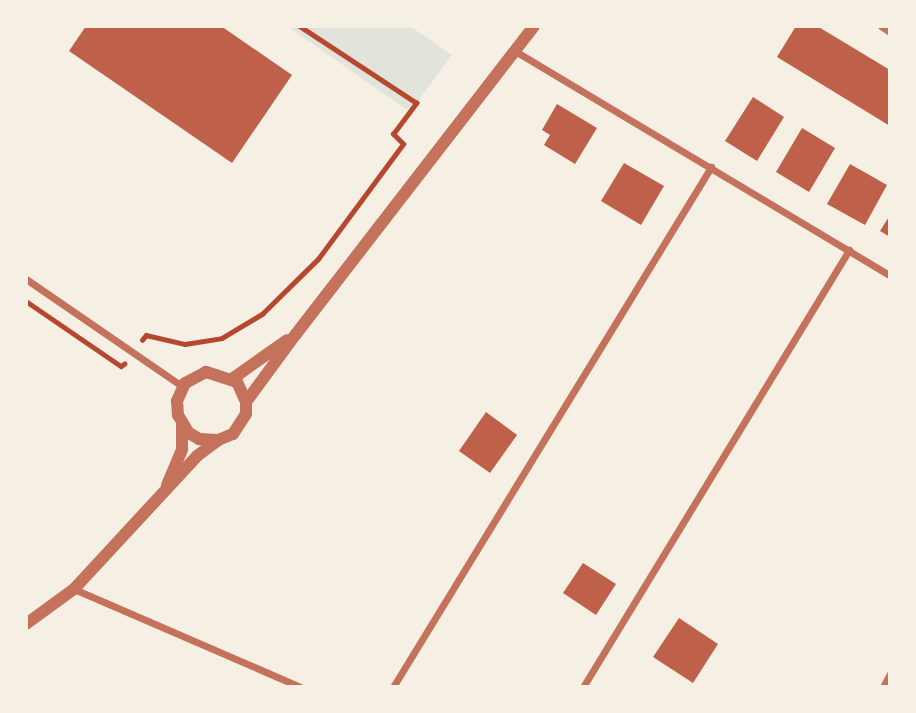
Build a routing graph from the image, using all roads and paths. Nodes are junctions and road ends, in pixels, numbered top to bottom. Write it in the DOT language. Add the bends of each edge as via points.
graph roads {
  1 [pos="299,26"];
  2 [pos="534,26"];
  3 [pos="881,26"];
  4 [pos="890,32"];
  5 [pos="515,51"];
  6 [pos="711,167"];
  7 [pos="849,250"];
  8 [pos="890,275"];
  9 [pos="26,279"];
  10 [pos="26,302"];
  11 [pos="296,334"];
  12 [pos="133,352"];
  13 [pos="232,379"];
  14 [pos="184,385"];
  15 [pos="246,402"];
  16 [pos="180,419"];
  17 [pos="218,440"];
  18 [pos="162,498"];
  19 [pos="74,589"];
  20 [pos="26,624"];
  21 [pos="890,674"];
  22 [pos="300,687"];
  23 [pos="393,687"];
  24 [pos="583,687"];
  25 [pos="883,687"];
  1 -- 12 [label="path" via="416,103 393,134 403,144 318,259 262,313 222,338 185,344 146,335"];
  2 -- 5 [label="street"];
  3 -- 4 [label="street"];
  5 -- 6 [label="street"];
  5 -- 11 [label="street"];
  6 -- 7 [label="street"];
  6 -- 23 [label="street"];
  7 -- 8 [label="street"];
  7 -- 24 [label="street"];
  9 -- 12 [label="street"];
  10 -- 12 [label="path" via="121,366"];
  11 -- 13 [label="street"];
  11 -- 15 [label="street"];
  12 -- 14 [label="street"];
  13 -- 14 [label="street" via="206,372"];
  13 -- 15 [label="street"];
  14 -- 16 [label="street"];
  15 -- 17 [label="street" via="241,425"];
  16 -- 17 [label="street" via="199,439"];
  16 -- 18 [label="street" via="181,449"];
  17 -- 18 [label="street" via="197,456"];
  18 -- 19 [label="street"];
  19 -- 20 [label="street"];
  19 -- 22 [label="street"];
  21 -- 25 [label="street"];
}
